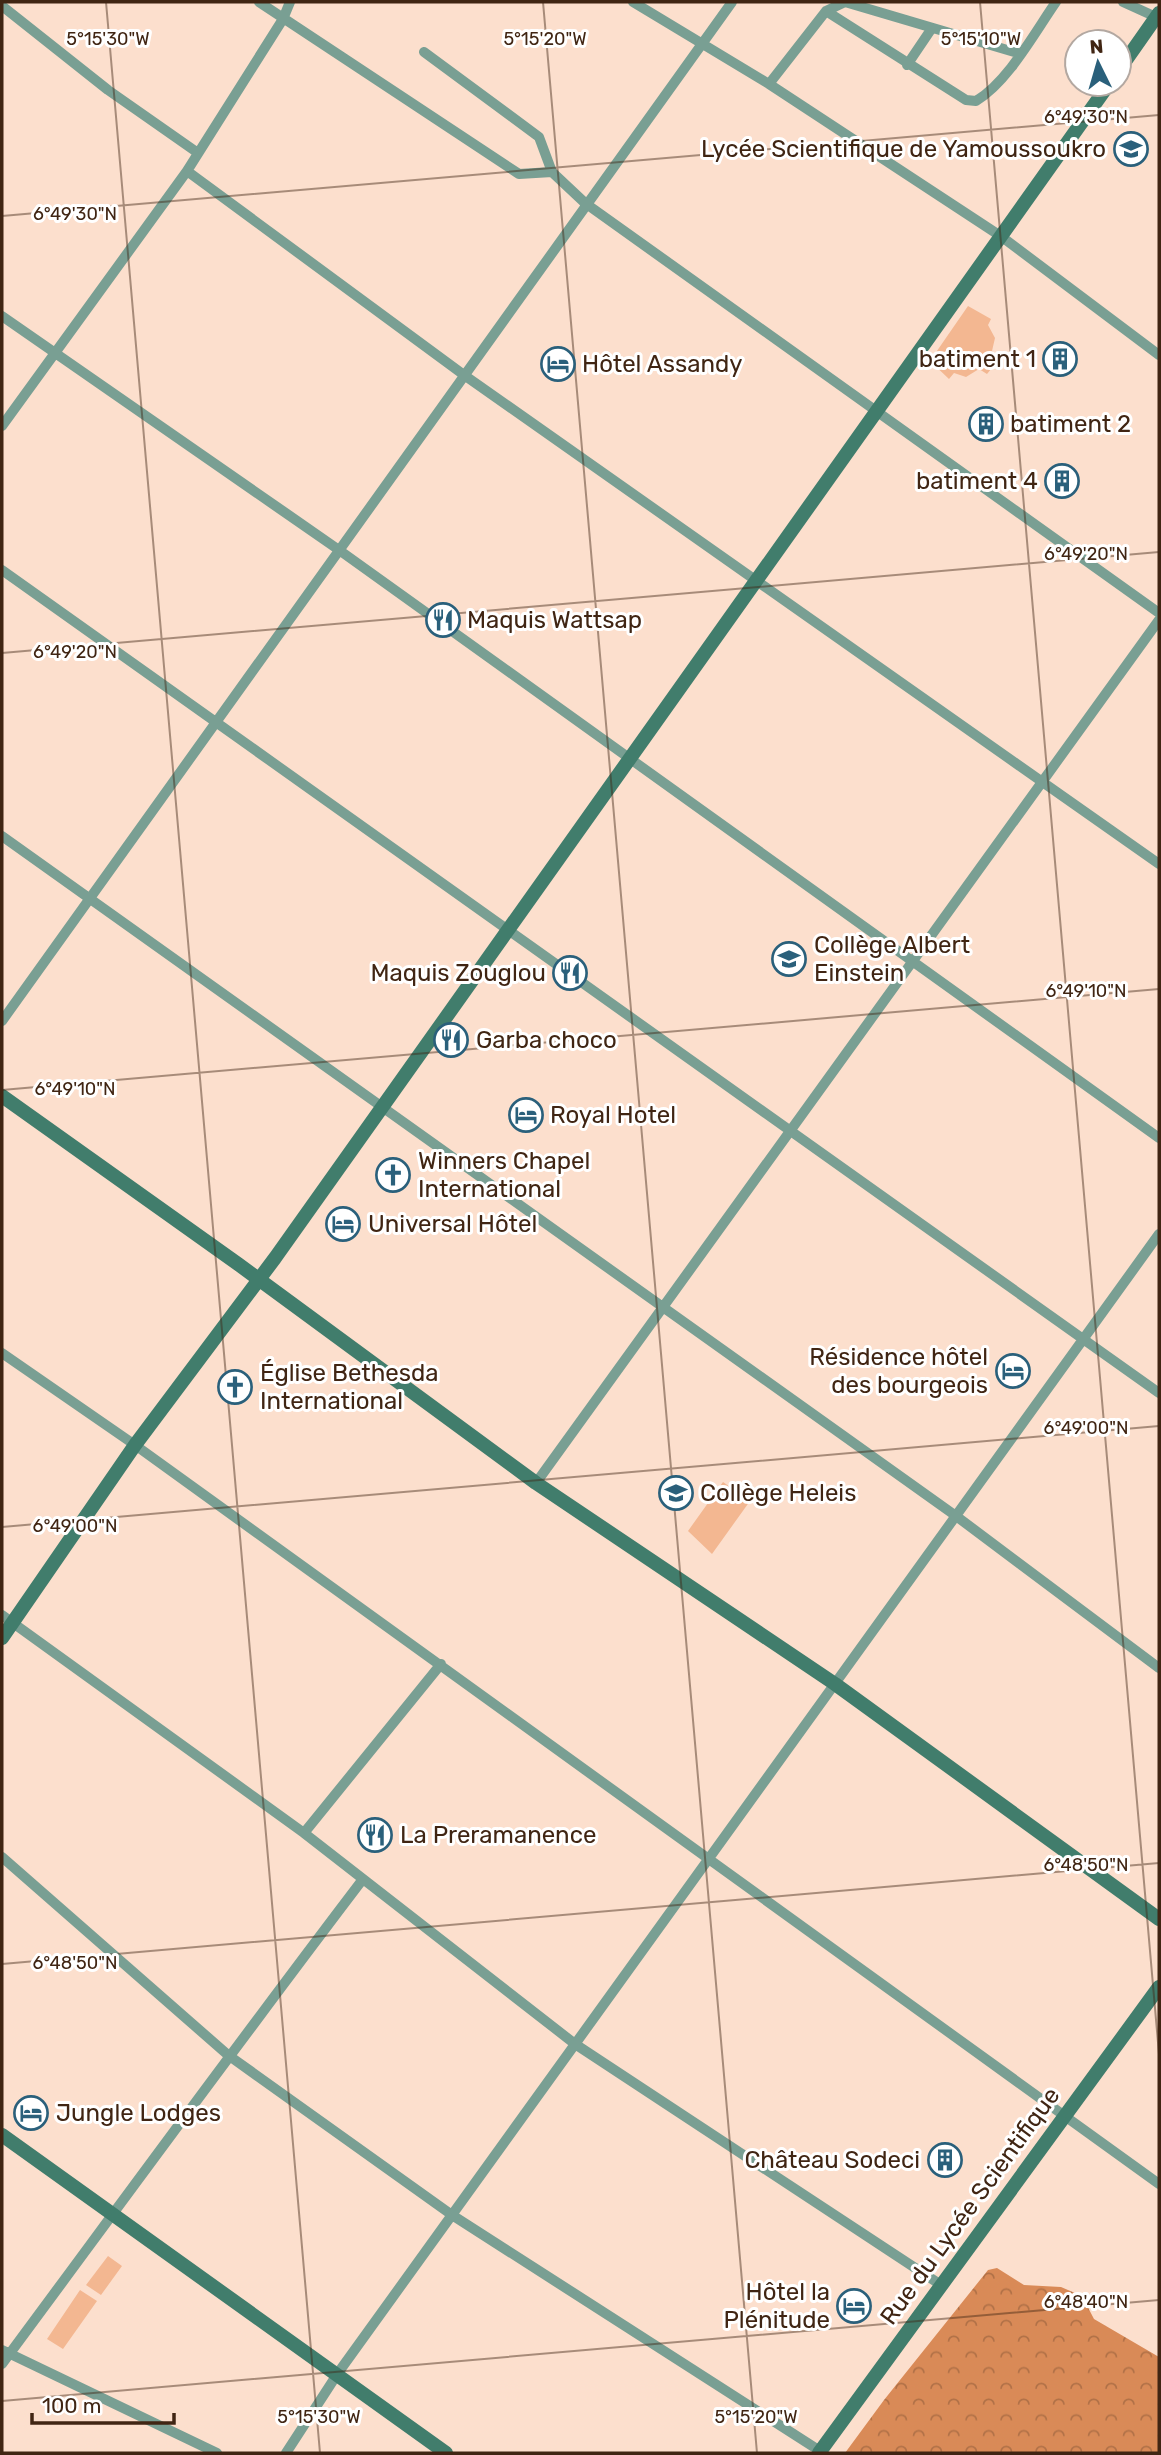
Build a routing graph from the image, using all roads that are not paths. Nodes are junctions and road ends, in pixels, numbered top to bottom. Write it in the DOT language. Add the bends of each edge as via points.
graph roads {
  1 [pos="259,2"];
  2 [pos="290,2"];
  3 [pos="633,2"];
  4 [pos="732,2"];
  5 [pos="1056,2"];
  6 [pos="1123,2"];
  7 [pos="2,6"];
  8 [pos="826,11"];
  9 [pos="1158,15"];
  10 [pos="283,19"];
  11 [pos="932,28"];
  12 [pos="701,44"];
  13 [pos="1133,50"];
  14 [pos="424,52"];
  15 [pos="1021,54"];
  16 [pos="907,65"];
  17 [pos="769,85"];
  18 [pos="1099,98"];
  19 [pos="198,153"];
  20 [pos="187,171"];
  21 [pos="552,172"];
  22 [pos="585,203"];
  23 [pos="1002,237"];
  24 [pos="2,316"];
  25 [pos="55,352"];
  26 [pos="1159,355"];
  27 [pos="464,375"];
  28 [pos="879,411"];
  29 [pos="2,426"];
  30 [pos="339,550"];
  31 [pos="2,570"];
  32 [pos="756,581"];
  33 [pos="1159,613"];
  34 [pos="1159,620"];
  35 [pos="214,722"];
  36 [pos="629,758"];
  37 [pos="1041,781"];
  38 [pos="2,835"];
  39 [pos="1159,864"];
  40 [pos="90,898"];
  41 [pos="507,932"];
  42 [pos="914,962"];
  43 [pos="2,1021"];
  44 [pos="2,1096"];
  45 [pos="382,1107"];
  46 [pos="792,1131"];
  47 [pos="1159,1138"];
  48 [pos="1159,1234"];
  49 [pos="259,1279"];
  50 [pos="664,1308"];
  51 [pos="1085,1337"];
  52 [pos="2,1353"];
  53 [pos="1159,1393"];
  54 [pos="135,1445"];
  55 [pos="536,1483"];
  56 [pos="956,1516"];
  57 [pos="7,1619"];
  58 [pos="2,1637"];
  59 [pos="441,1664"];
  60 [pos="1159,1668"];
  61 [pos="835,1684"];
  62 [pos="304,1833"];
  63 [pos="2,1857"];
  64 [pos="709,1859"];
  65 [pos="363,1879"];
  66 [pos="1159,1919"];
  67 [pos="1159,1987"];
  68 [pos="575,2044"];
  69 [pos="228,2055"];
  70 [pos="1065,2114"];
  71 [pos="2,2135"];
  72 [pos="1159,2184"];
  73 [pos="452,2215"];
  74 [pos="114,2216"];
  75 [pos="941,2285"];
  76 [pos="6,2352"];
  77 [pos="2,2364"];
  78 [pos="338,2373"];
  79 [pos="820,2452"];
  80 [pos="217,2453"];
  81 [pos="286,2453"];
  82 [pos="446,2453"];
  1 -- 10 [label="street"];
  2 -- 10 [label="street"];
  3 -- 12 [label="street"];
  4 -- 12 [label="street"];
  5 -- 15 [label="street"];
  6 -- 9 [label="street"];
  7 -- 19 [label="street" via="108,90"];
  8 -- 11 [label="street" via="845,2"];
  8 -- 16 [label="street"];
  8 -- 17 [label="street"];
  9 -- 13 [label="street"];
  10 -- 19 [label="street"];
  10 -- 21 [label="street" via="519,174"];
  11 -- 15 [label="street"];
  11 -- 16 [label="street"];
  12 -- 17 [label="street"];
  12 -- 22 [label="street"];
  14 -- 21 [label="street" via="539,137"];
  15 -- 16 [label="street" via="976,101 966,100"];
  17 -- 23 [label="street"];
  18 -- 23 [label="street"];
  19 -- 20 [label="street"];
  20 -- 25 [label="street"];
  20 -- 27 [label="street"];
  21 -- 22 [label="street"];
  22 -- 27 [label="street"];
  22 -- 28 [label="street"];
  23 -- 26 [label="street"];
  23 -- 28 [label="street"];
  24 -- 25 [label="street"];
  25 -- 29 [label="street"];
  25 -- 30 [label="street"];
  27 -- 30 [label="street"];
  27 -- 32 [label="street"];
  28 -- 32 [label="street"];
  28 -- 33 [label="street"];
  30 -- 35 [label="street"];
  30 -- 36 [label="street"];
  31 -- 35 [label="street"];
  32 -- 36 [label="street"];
  32 -- 37 [label="street"];
  34 -- 37 [label="street"];
  35 -- 40 [label="street"];
  35 -- 41 [label="street"];
  36 -- 41 [label="street"];
  36 -- 42 [label="street"];
  37 -- 39 [label="street"];
  37 -- 42 [label="street"];
  38 -- 40 [label="street"];
  40 -- 43 [label="street"];
  40 -- 45 [label="street"];
  41 -- 45 [label="street"];
  41 -- 46 [label="street"];
  42 -- 46 [label="street"];
  42 -- 47 [label="street"];
  44 -- 49 [label="street"];
  45 -- 49 [label="street"];
  45 -- 50 [label="street"];
  46 -- 50 [label="street"];
  46 -- 51 [label="street"];
  48 -- 51 [label="street"];
  49 -- 54 [label="street"];
  49 -- 55 [label="street"];
  50 -- 55 [label="street"];
  50 -- 56 [label="street"];
  51 -- 53 [label="street"];
  51 -- 56 [label="street"];
  52 -- 54 [label="street"];
  54 -- 57 [label="street"];
  54 -- 59 [label="street"];
  55 -- 61 [label="street"];
  56 -- 60 [label="street"];
  56 -- 61 [label="street"];
  57 -- 58 [label="street"];
  57 -- 62 [label="street"];
  59 -- 62 [label="street"];
  59 -- 64 [label="street"];
  61 -- 64 [label="street"];
  61 -- 66 [label="street"];
  62 -- 65 [label="street"];
  63 -- 69 [label="street"];
  64 -- 68 [label="street"];
  64 -- 70 [label="street"];
  65 -- 68 [label="street"];
  65 -- 69 [label="street"];
  67 -- 70 [label="street, Rue du Lycée Scientifique"];
  68 -- 73 [label="street"];
  68 -- 75 [label="street"];
  69 -- 73 [label="street"];
  69 -- 74 [label="street"];
  70 -- 72 [label="street"];
  70 -- 75 [label="street, Rue du Lycée Scientifique"];
  71 -- 74 [label="street"];
  73 -- 78 [label="street"];
  73 -- 79 [label="street"];
  74 -- 76 [label="street"];
  74 -- 78 [label="street"];
  75 -- 79 [label="street, Rue du Lycée Scientifique"];
  76 -- 77 [label="street"];
  76 -- 80 [label="street"];
  78 -- 81 [label="street"];
  78 -- 82 [label="street"];
}
